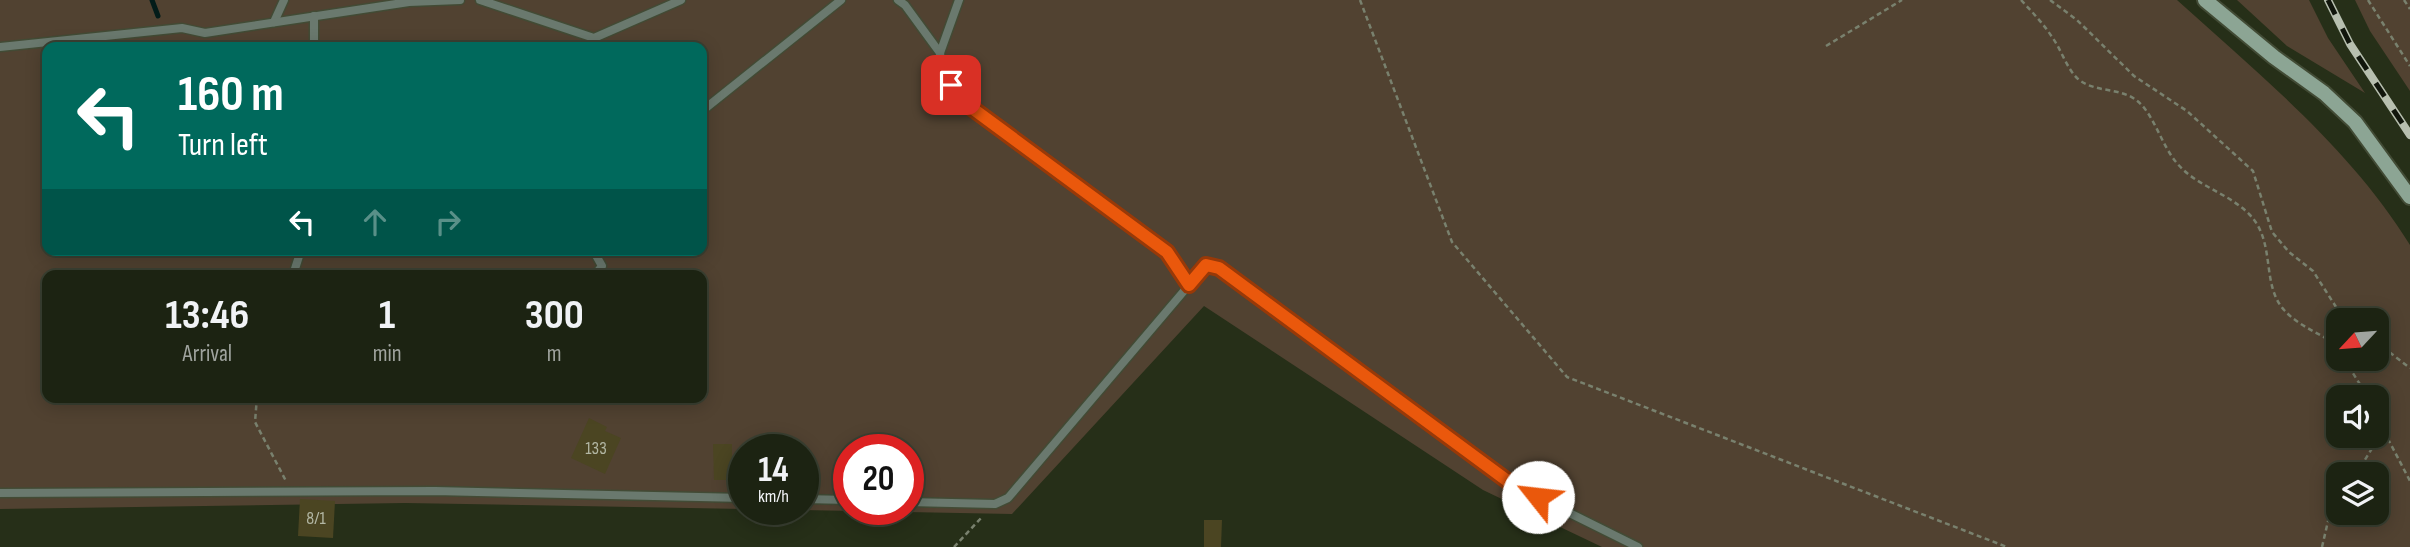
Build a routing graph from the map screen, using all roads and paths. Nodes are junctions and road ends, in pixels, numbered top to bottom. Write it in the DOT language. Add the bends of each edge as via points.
graph roads {
  1 [pos="284,0"];
  2 [pos="460,0"];
  3 [pos="480,0"];
  4 [pos="681,0"];
  5 [pos="841,0"];
  6 [pos="898,0"];
  7 [pos="958,0"];
  8 [pos="1360,0"];
  9 [pos="1902,0"];
  10 [pos="2021,0"];
  11 [pos="2050,0"];
  12 [pos="2205,0"];
  13 [pos="2368,0"];
  14 [pos="2404,0"];
  15 [pos="2410,9"];
  16 [pos="314,16"];
  17 [pos="274,22"];
  18 [pos="48,42"];
  19 [pos="314,42"];
  20 [pos="42,43"];
  21 [pos="1825,46"];
  22 [pos="0,47"];
  23 [pos="940,53"];
  24 [pos="2410,66"];
  25 [pos="707,107"];
  26 [pos="2410,197"];
  27 [pos="1189,285"];
  28 [pos="2337,308"];
  29 [pos="2326,338"];
  30 [pos="2389,352"];
  31 [pos="2410,368"];
  32 [pos="257,403"];
  33 [pos="2389,442"];
  34 [pos="2410,481"];
  35 [pos="292,492"];
  36 [pos="0,493"];
  37 [pos="728,498"];
  38 [pos="924,502"];
  39 [pos="995,503"];
  40 [pos="2327,525"];
  41 [pos="954,547"];
  42 [pos="1638,547"];
  43 [pos="2007,547"];
  44 [pos="2322,547"];
  1 -- 17 [label="lane"];
  2 -- 16 [label="lane" via="409,2"];
  3 -- 4 [label="lane" via="594,38"];
  5 -- 25 [label="lane"];
  6 -- 23 [label="lane"];
  7 -- 23 [label="lane"];
  8 -- 43 [label="path" via="1452,242 1567,377"];
  9 -- 21 [label="path"];
  10 -- 29 [label="path" via="2045,26 2077,78 2098,89 2130,95 2144,106 2177,164 2197,182 2249,213 2263,230 2273,289 2283,310"];
  11 -- 28 [label="path" via="2134,76 2187,111 2253,171 2272,232 2313,271"];
  12 -- 26 [label="main road" via="2355,122"];
  13 -- 24 [label="path"];
  14 -- 15 [label="path"];
  16 -- 17 [label="lane"];
  16 -- 19 [label="lane"];
  17 -- 18 [label="lane" via="205,33 182,28"];
  20 -- 22 [label="lane"];
  23 -- 27 [label="lane" via="942,69 961,100 1167,252"];
  27 -- 39 [label="lane" via="1008,498"];
  27 -- 42 [label="lane" via="1206,265 1219,268 1513,485"];
  30 -- 31 [label="path"];
  32 -- 35 [label="path" via="255,422"];
  33 -- 34 [label="path"];
  35 -- 36 [label="lane"];
  35 -- 37 [label="lane"];
  38 -- 39 [label="lane"];
  39 -- 41 [label="path"];
  40 -- 44 [label="path"];
}
